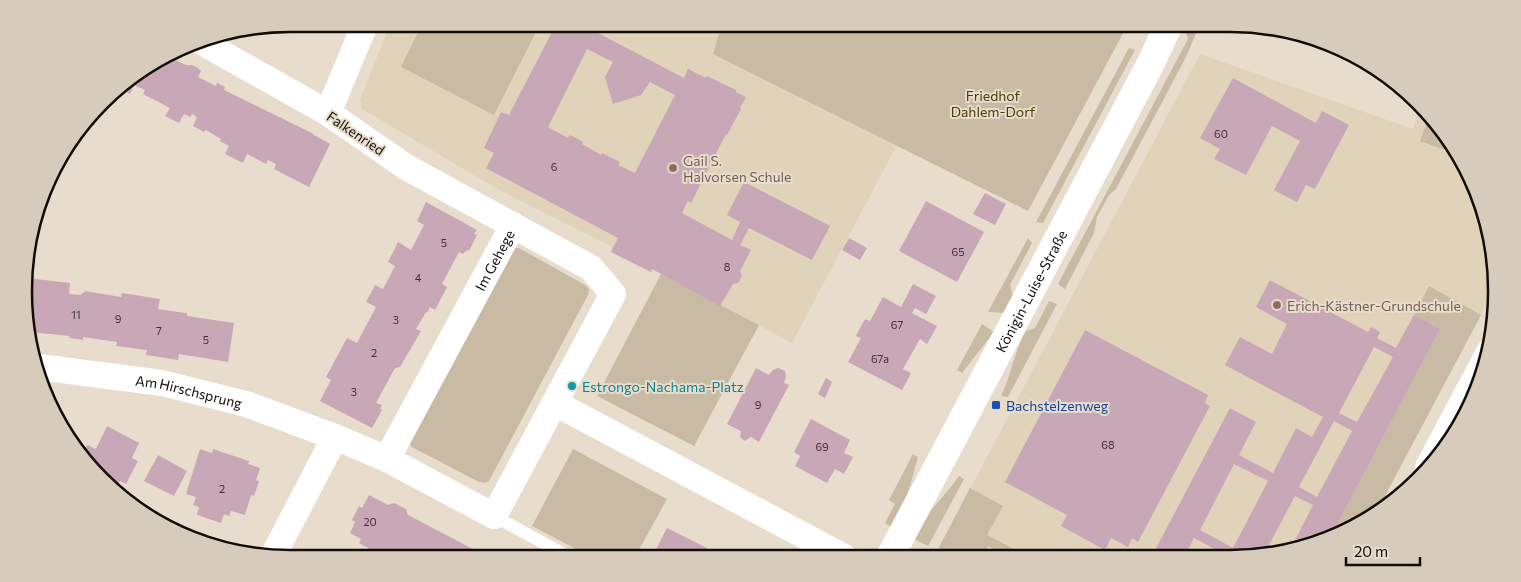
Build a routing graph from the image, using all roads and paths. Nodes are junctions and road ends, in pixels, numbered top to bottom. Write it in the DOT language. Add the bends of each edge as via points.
graph roads {
  1 [pos="361,33"];
  2 [pos="1165,33"];
  3 [pos="209,46"];
  4 [pos="328,113"];
  5 [pos="513,225"];
  6 [pos="44,368"];
  7 [pos="1469,389"];
  8 [pos="555,403"];
  9 [pos="1445,435"];
  10 [pos="335,437"];
  11 [pos="387,460"];
  12 [pos="494,516"];
  13 [pos="277,549"];
  14 [pos="556,550"];
  15 [pos="831,550"];
  16 [pos="894,550"];
  1 -- 4 [label="street"];
  2 -- 16 [label="main road, Königin-Luise-Straße"];
  3 -- 4 [label="street, Falkenried"];
  4 -- 5 [label="street, Falkenried" via="406,167"];
  5 -- 8 [label="street, Im Gehege" via="591,268 613,294"];
  5 -- 11 [label="street, Im Gehege"];
  6 -- 10 [label="street, Am Hirschsprung" via="162,383 246,404"];
  7 -- 9 [label="street"];
  8 -- 12 [label="street, Im Gehege"];
  8 -- 15 [label="street"];
  10 -- 11 [label="street"];
  10 -- 13 [label="street"];
  11 -- 12 [label="street"];
  12 -- 14 [label="lane"];
}
